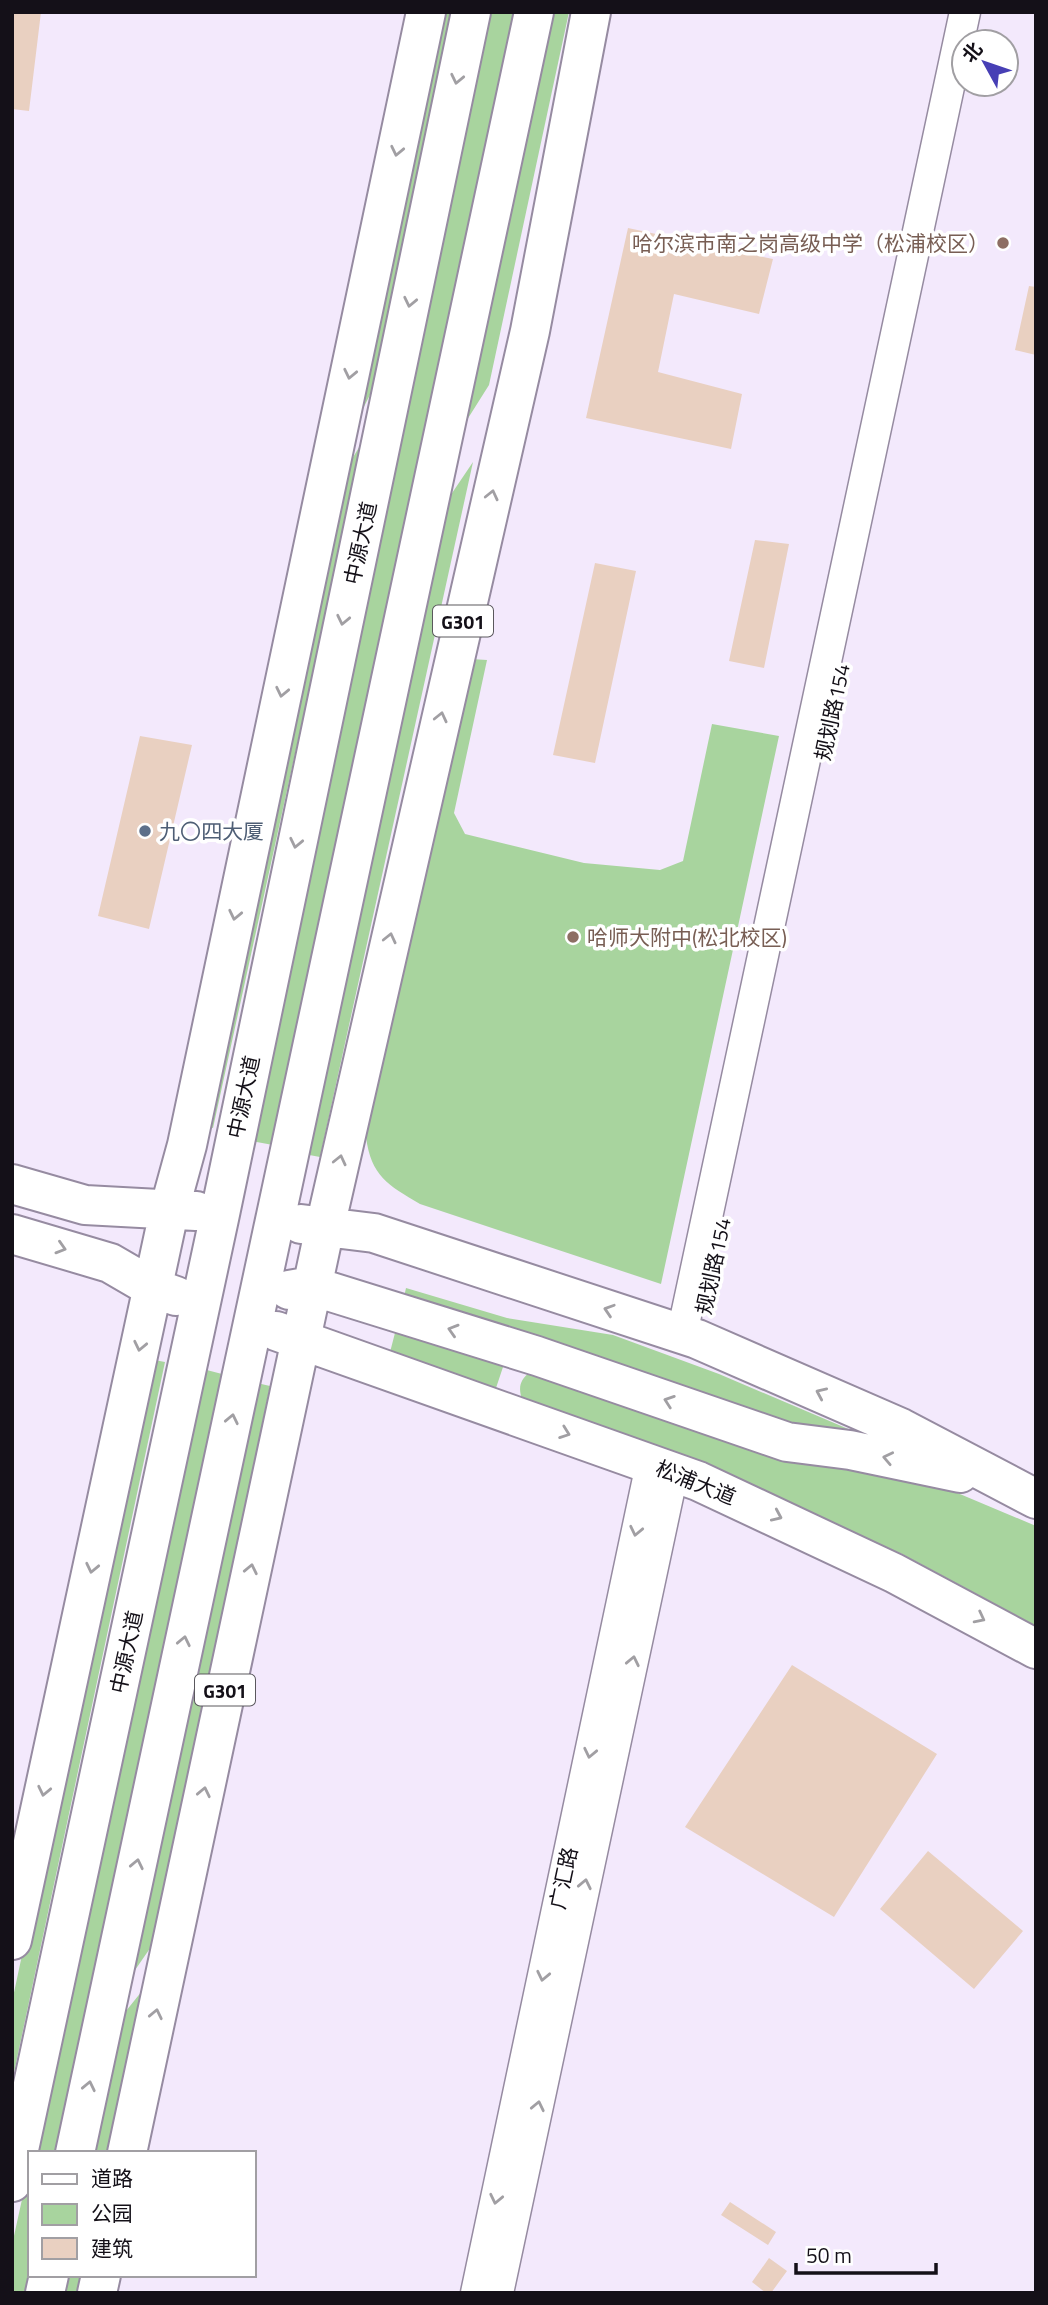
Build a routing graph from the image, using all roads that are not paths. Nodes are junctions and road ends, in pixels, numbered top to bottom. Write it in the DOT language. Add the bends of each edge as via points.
graph roads {
  1 [pos="426,12"];
  2 [pos="471,12"];
  3 [pos="534,12"];
  4 [pos="592,12"];
  5 [pos="965,12"];
  6 [pos="965,98"];
  7 [pos="12,1184"];
  8 [pos="170,1207"];
  9 [pos="220,1214"];
  10 [pos="275,1221"];
  11 [pos="325,1227"];
  12 [pos="12,1234"];
  13 [pos="312,1286"];
  14 [pos="153,1288"];
  15 [pos="200,1305"];
  16 [pos="255,1309"];
  17 [pos="690,1337"];
  18 [pos="300,1340"];
  19 [pos="537,1356"];
  20 [pos="523,1418"];
  21 [pos="662,1468"];
  22 [pos="1019,1490"];
  23 [pos="1036,1649"];
  24 [pos="12,1940"];
  25 [pos="75,2151"];
  26 [pos="127,2151"];
  27 [pos="12,2182"];
  28 [pos="476,2293"];
  29 [pos="498,2293"];
  1 -- 8 [label="highway, one-way" via="190,1131"];
  2 -- 9 [label="highway, 中源大道, one-way"];
  3 -- 10 [label="highway"];
  11 -- 4 [label="highway, G301, one-way" via="530,331"];
  5 -- 17 [label="street"];
  6 -- 17 [label="street, 规划路154"];
  7 -- 8 [label="highway" via="85,1205"];
  8 -- 9 [label="highway"];
  8 -- 14 [label="highway"];
  9 -- 10 [label="highway"];
  9 -- 15 [label="highway, 中源大道"];
  10 -- 11 [label="highway"];
  10 -- 16 [label="highway"];
  11 -- 13 [label="highway, G301"];
  17 -- 11 [label="highway, one-way" via="374,1233"];
  12 -- 14 [label="highway, 松浦大道, one-way" via="110,1263"];
  13 -- 16 [label="highway"];
  13 -- 18 [label="highway, G301"];
  19 -- 13 [label="highway, one-way"];
  14 -- 15 [label="highway, 松浦大道"];
  14 -- 24 [label="highway, one-way"];
  15 -- 16 [label="highway, 松浦大道"];
  15 -- 27 [label="highway, 中源大道"];
  16 -- 18 [label="highway, 松浦大道"];
  25 -- 16 [label="highway, one-way"];
  22 -- 17 [label="highway, one-way" via="901,1428"];
  18 -- 20 [label="highway, 松浦大道"];
  26 -- 18 [label="highway, G301, one-way"];
  19 -- 20 [label="highway" via="515,1367 509,1383 511,1400"];
  22 -- 19 [label="highway, one-way" via="850,1450 787,1442"];
  20 -- 21 [label="highway, 松浦大道, one-way"];
  21 -- 23 [label="highway, 松浦大道, one-way" via="794,1524"];
  21 -- 28 [label="street, 广汇路, one-way"];
  29 -- 21 [label="street, 广汇路, one-way"];
}
